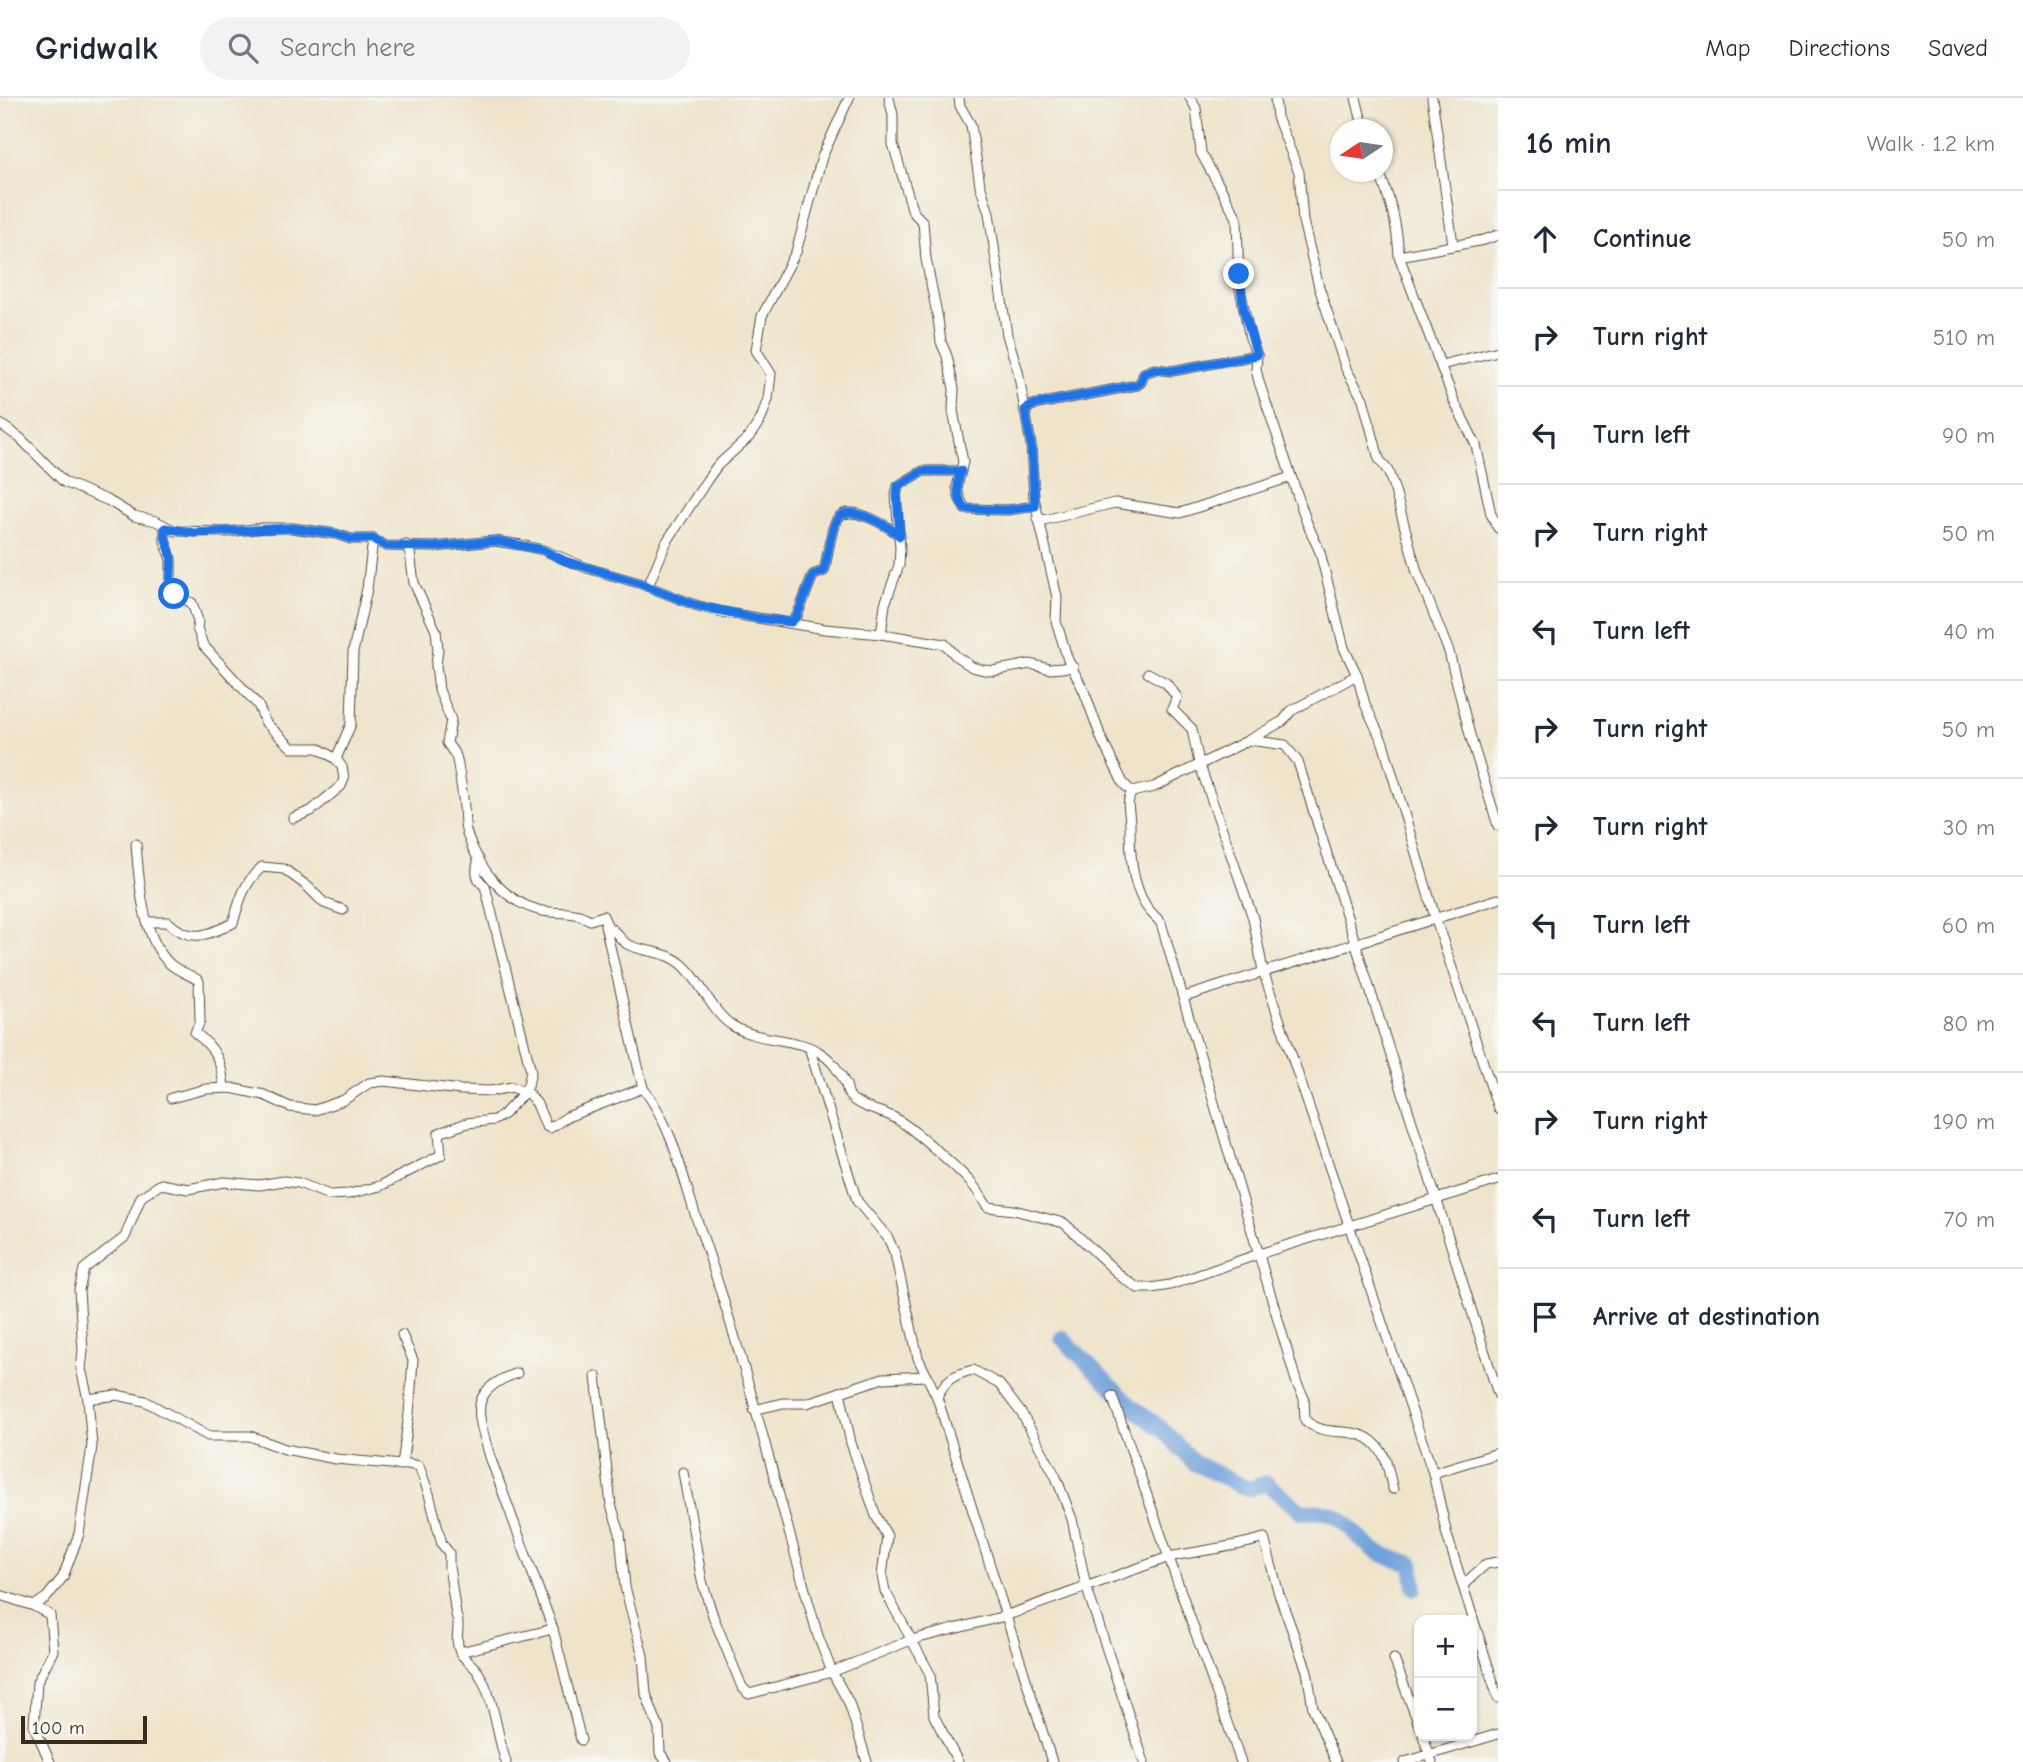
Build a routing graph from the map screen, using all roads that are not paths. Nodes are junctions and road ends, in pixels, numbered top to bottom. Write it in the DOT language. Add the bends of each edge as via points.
graph roads {
  1 [pos="849,98"];
  2 [pos="889,98"];
  3 [pos="958,98"];
  4 [pos="1190,98"];
  5 [pos="1275,98"];
  6 [pos="1356,98"];
  7 [pos="1432,98"];
  8 [pos="1361,119"];
  9 [pos="1383,182"];
  10 [pos="1498,235"];
  11 [pos="1453,244"];
  12 [pos="1399,256"];
  13 [pos="1498,351"];
  14 [pos="1257,355"];
  15 [pos="1441,365"];
  16 [pos="1025,410"];
  17 [pos="0,424"];
  18 [pos="961,471"];
  19 [pos="1291,477"];
  20 [pos="1035,506"];
  21 [pos="1038,518"];
  22 [pos="165,528"];
  23 [pos="1498,528"];
  24 [pos="900,536"];
  25 [pos="373,539"];
  26 [pos="406,545"];
  27 [pos="648,586"];
  28 [pos="791,622"];
  29 [pos="881,634"];
  30 [pos="1073,667"];
  31 [pos="1148,673"];
  32 [pos="1357,675"];
  33 [pos="1249,740"];
  34 [pos="336,760"];
  35 [pos="1199,763"];
  36 [pos="1132,792"];
  37 [pos="293,818"];
  38 [pos="1498,826"];
  39 [pos="136,844"];
  40 [pos="479,859"];
  41 [pos="1498,899"];
  42 [pos="343,910"];
  43 [pos="603,916"];
  44 [pos="1435,917"];
  45 [pos="148,922"];
  46 [pos="1353,942"];
  47 [pos="1264,971"];
  48 [pos="1184,996"];
  49 [pos="809,1047"];
  50 [pos="224,1088"];
  51 [pos="642,1088"];
  52 [pos="525,1091"];
  53 [pos="171,1098"];
  54 [pos="1498,1108"];
  55 [pos="1498,1180"];
  56 [pos="1436,1198"];
  57 [pos="1351,1226"];
  58 [pos="1259,1254"];
  59 [pos="402,1335"];
  60 [pos="517,1373"];
  61 [pos="596,1376"];
  62 [pos="927,1376"];
  63 [pos="840,1392"];
  64 [pos="1498,1394"];
  65 [pos="1112,1396"];
  66 [pos="937,1397"];
  67 [pos="88,1399"];
  68 [pos="754,1410"];
  69 [pos="1498,1453"];
  70 [pos="402,1463"];
  71 [pos="683,1472"];
  72 [pos="1433,1473"];
  73 [pos="1393,1489"];
  74 [pos="1169,1558"];
  75 [pos="1498,1562"];
  76 [pos="1086,1586"];
  77 [pos="1463,1586"];
  78 [pos="0,1595"];
  79 [pos="34,1606"];
  80 [pos="1005,1616"];
  81 [pos="553,1629"];
  82 [pos="911,1640"];
  83 [pos="460,1652"];
  84 [pos="1394,1659"];
  85 [pos="832,1672"];
  86 [pos="1498,1698"];
  87 [pos="1414,1712"];
  88 [pos="1498,1734"];
  89 [pos="581,1740"];
  90 [pos="1425,1741"];
  91 [pos="1431,1758"];
  92 [pos="50,1762"];
  93 [pos="506,1762"];
  94 [pos="667,1762"];
  95 [pos="867,1762"];
  96 [pos="958,1762"];
  97 [pos="1052,1762"];
  98 [pos="1144,1762"];
  99 [pos="1241,1762"];
  100 [pos="1336,1762"];
  101 [pos="1405,1762"];
  1 -- 27 [label="street" via="822,157 796,252 762,316 756,350 771,381 761,419 707,480 666,542"];
  2 -- 18 [label="street" via="893,144 913,212 923,222 941,342 954,389"];
  3 -- 16 [label="street" via="971,125 1007,335"];
  4 -- 14 [label="street" via="1196,108 1201,153 1237,218 1239,284"];
  5 -- 38 [label="street" via="1277,117 1299,172 1303,221 1319,287 1346,369 1363,399 1379,459 1388,471 1418,572 1449,652"];
  6 -- 8 [label="street"];
  7 -- 11 [label="street"];
  9 -- 12 [label="street" via="1398,232"];
  10 -- 11 [label="street"];
  11 -- 12 [label="street"];
  12 -- 15 [label="street"];
  13 -- 15 [label="street"];
  14 -- 16 [label="street" via="1172,371 1155,369 1144,373 1137,385"];
  14 -- 19 [label="street" via="1256,369"];
  15 -- 23 [label="street" via="1476,445"];
  16 -- 20 [label="street"];
  17 -- 22 [label="street" via="64,482"];
  18 -- 20 [label="street" via="958,497 965,509"];
  18 -- 24 [label="street" via="923,471 898,486"];
  19 -- 21 [label="street" via="1180,513 1115,503"];
  19 -- 32 [label="street"];
  20 -- 21 [label="street"];
  21 -- 30 [label="street" via="1055,585 1056,621"];
  22 -- 25 [label="street" via="194,533 292,528"];
  22 -- 34 [label="street" via="172,590 192,603 203,645 289,746 318,748"];
  24 -- 28 [label="street" via="866,517 838,518 824,571 813,575"];
  24 -- 29 [label="street" via="899,565 885,604"];
  25 -- 26 [label="street" via="386,546"];
  25 -- 34 [label="street" via="353,652 351,724"];
  26 -- 27 [label="street" via="494,541 521,545"];
  26 -- 40 [label="street" via="414,583 436,631 439,690 451,720 447,743 456,756 467,835"];
  27 -- 28 [label="street" via="721,612"];
  28 -- 29 [label="street"];
  29 -- 30 [label="street" via="945,644 972,667 984,670 1030,664 1051,669"];
  30 -- 36 [label="street" via="1102,740"];
  31 -- 35 [label="street" via="1166,683 1177,698 1172,709 1192,729"];
  32 -- 33 [label="street"];
  32 -- 44 [label="street" via="1383,743"];
  33 -- 35 [label="street"];
  33 -- 46 [label="street" via="1285,745 1298,762"];
  34 -- 37 [label="street" via="342,767 341,786 311,811"];
  35 -- 36 [label="street" via="1154,787"];
  35 -- 47 [label="street" via="1248,902"];
  36 -- 48 [label="street" via="1127,800 1129,852 1143,900 1161,923"];
  39 -- 45 [label="street"];
  40 -- 43 [label="street" via="514,901 590,920"];
  40 -- 52 [label="street" via="478,881 485,886 531,1071"];
  41 -- 44 [label="street"];
  42 -- 45 [label="street" via="324,903 284,869 262,867 250,877 233,923 222,929 191,937 168,922"];
  43 -- 49 [label="street" via="626,943 663,954 686,968 735,1028"];
  43 -- 51 [label="street"];
  44 -- 46 [label="street"];
  44 -- 54 [label="street"];
  45 -- 50 [label="street" via="152,942 166,960 199,981 200,1021 195,1033 215,1049"];
  46 -- 47 [label="street"];
  46 -- 56 [label="street"];
  47 -- 48 [label="street"];
  47 -- 57 [label="street"];
  48 -- 58 [label="street"];
  49 -- 58 [label="street" via="834,1065 848,1096 910,1130 976,1188 988,1207 1063,1223 1138,1288 1170,1285"];
  49 -- 62 [label="street" via="858,1201 888,1238 894,1254 918,1358"];
  50 -- 52 [label="street" via="315,1110 344,1100 369,1083 384,1081 461,1090 512,1087"];
  50 -- 53 [label="street"];
  51 -- 52 [label="street" via="550,1128"];
  51 -- 68 [label="street" via="673,1139"];
  52 -- 67 [label="street" via="494,1120 439,1133 441,1155 380,1186 329,1195 284,1181 259,1185 224,1182 187,1189 161,1184 148,1191 141,1197 125,1237 85,1269 79,1290 81,1369"];
  55 -- 56 [label="street"];
  56 -- 57 [label="street"];
  56 -- 64 [label="street"];
  57 -- 58 [label="street"];
  57 -- 72 [label="street"];
  58 -- 73 [label="street" via="1304,1398 1305,1420 1312,1427 1366,1435 1382,1452"];
  59 -- 70 [label="street" via="413,1360"];
  60 -- 81 [label="street" via="500,1379 483,1394 479,1405 482,1429"];
  61 -- 94 [label="street" via="625,1587 643,1656 646,1694 659,1729 660,1753"];
  62 -- 63 [label="street" via="883,1378"];
  62 -- 66 [label="street"];
  63 -- 68 [label="street" via="807,1403"];
  63 -- 82 [label="street" via="851,1443 887,1536 882,1576 885,1591"];
  65 -- 74 [label="street"];
  66 -- 76 [label="street" via="953,1375 973,1370 1003,1389 1056,1477 1072,1519"];
  66 -- 80 [label="street"];
  67 -- 70 [label="street" via="117,1395 145,1401 208,1436 250,1436 285,1449"];
  67 -- 79 [label="street" via="92,1447 79,1534 63,1577"];
  68 -- 85 [label="street"];
  69 -- 72 [label="street"];
  70 -- 83 [label="street" via="419,1466 442,1544 449,1553"];
  71 -- 85 [label="street" via="702,1581 744,1691 755,1693"];
  72 -- 77 [label="street"];
  74 -- 76 [label="street"];
  74 -- 99 [label="street"];
  74 -- 100 [label="street" via="1264,1538 1307,1671 1313,1707"];
  75 -- 77 [label="street" via="1486,1564"];
  76 -- 80 [label="street"];
  76 -- 98 [label="street"];
  77 -- 86 [label="street"];
  78 -- 79 [label="street"];
  79 -- 92 [label="street" via="50,1615 54,1651 37,1682 34,1726"];
  80 -- 82 [label="street"];
  80 -- 97 [label="street"];
  81 -- 83 [label="street"];
  81 -- 89 [label="street"];
  82 -- 85 [label="street"];
  82 -- 96 [label="street" via="930,1675 936,1722"];
  83 -- 93 [label="street" via="478,1672 491,1701"];
  84 -- 87 [label="street"];
  85 -- 95 [label="street" via="849,1703"];
  88 -- 91 [label="street"];
  90 -- 91 [label="street"];
  91 -- 101 [label="street"];
}
